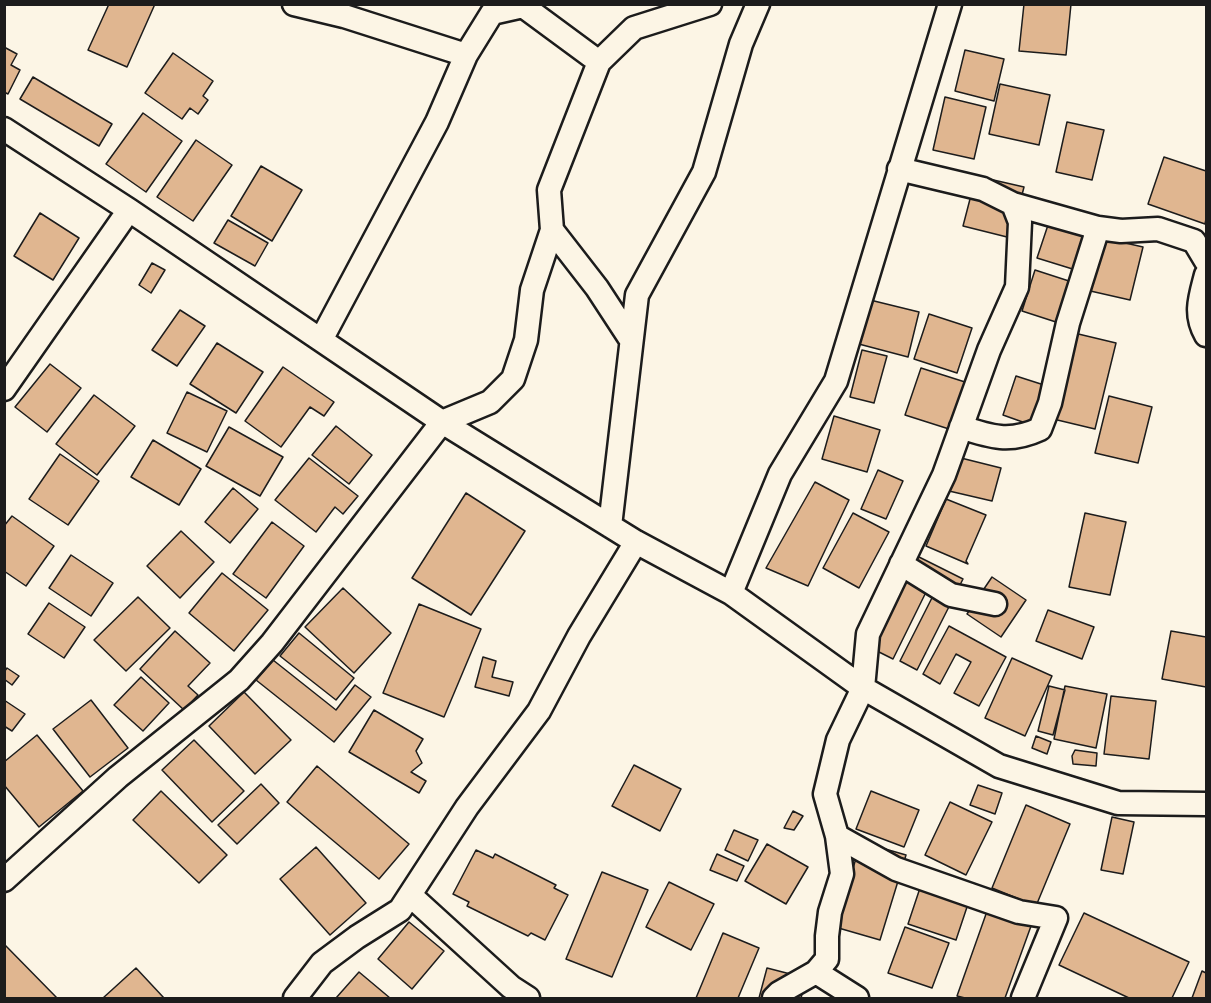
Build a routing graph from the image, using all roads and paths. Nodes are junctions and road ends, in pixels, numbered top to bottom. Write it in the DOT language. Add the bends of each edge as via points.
graph roads {
  1 [pos="294,4"];
  2 [pos="710,4"];
  3 [pos="758,4"];
  4 [pos="950,4"];
  5 [pos="466,55"];
  6 [pos="599,62"];
  7 [pos="4,129"];
  8 [pos="899,169"];
  9 [pos="1013,204"];
  10 [pos="129,210"];
  11 [pos="1098,228"];
  12 [pos="552,230"];
  13 [pos="1206,261"];
  14 [pos="1206,276"];
  15 [pos="1206,335"];
  16 [pos="321,340"];
  17 [pos="631,340"];
  18 [pos="4,389"];
  19 [pos="442,422"];
  20 [pos="961,427"];
  21 [pos="610,526"];
  22 [pos="636,542"];
  23 [pos="901,564"];
  24 [pos="731,593"];
  25 [pos="995,604"];
  26 [pos="863,688"];
  27 [pos="1206,804"];
  28 [pos="837,836"];
  29 [pos="4,880"];
  30 [pos="410,895"];
  31 [pos="816,972"];
  32 [pos="294,999"];
  33 [pos="528,999"];
  34 [pos="774,999"];
  35 [pos="857,999"];
  36 [pos="1023,999"];
  1 -- 5 [label="street"];
  2 -- 6 [label="street" via="634,28"];
  3 -- 17 [label="street" via="741,44 704,172 637,295"];
  4 -- 8 [label="street"];
  5 -- 6 [label="street" via="492,13 523,6"];
  5 -- 16 [label="street" via="437,122"];
  6 -- 12 [label="street" via="549,190"];
  7 -- 10 [label="street"];
  8 -- 9 [label="street" via="983,189"];
  8 -- 24 [label="street" via="836,381 780,474"];
  9 -- 11 [label="street"];
  9 -- 20 [label="street" via="1020,222 1017,287"];
  10 -- 16 [label="street"];
  10 -- 18 [label="street"];
  11 -- 13 [label="street" via="1158,229 1194,241"];
  11 -- 20 [label="street" via="1040,429 1023,437 988,436"];
  12 -- 17 [label="street"];
  12 -- 19 [label="street" via="532,290 526,340 513,379 490,402"];
  14 -- 15 [label="street" via="1199,322"];
  16 -- 19 [label="street"];
  17 -- 21 [label="street"];
  19 -- 21 [label="street"];
  19 -- 29 [label="street" via="272,643 239,680 118,777"];
  20 -- 23 [label="street" via="944,475"];
  21 -- 22 [label="street"];
  22 -- 24 [label="street"];
  22 -- 30 [label="street" via="579,636 540,711 467,807"];
  23 -- 25 [label="street" via="951,596"];
  23 -- 26 [label="street" via="868,634"];
  24 -- 26 [label="street"];
  26 -- 27 [label="street" via="999,766 1118,803"];
  26 -- 28 [label="street" via="838,740 825,794"];
  28 -- 31 [label="street" via="842,874 830,912 827,959"];
  28 -- 36 [label="street" via="896,869 1020,912 1056,918"];
  30 -- 32 [label="street" via="400,910 322,963"];
  30 -- 33 [label="street"];
  31 -- 34 [label="street"];
  31 -- 35 [label="street"];
}
